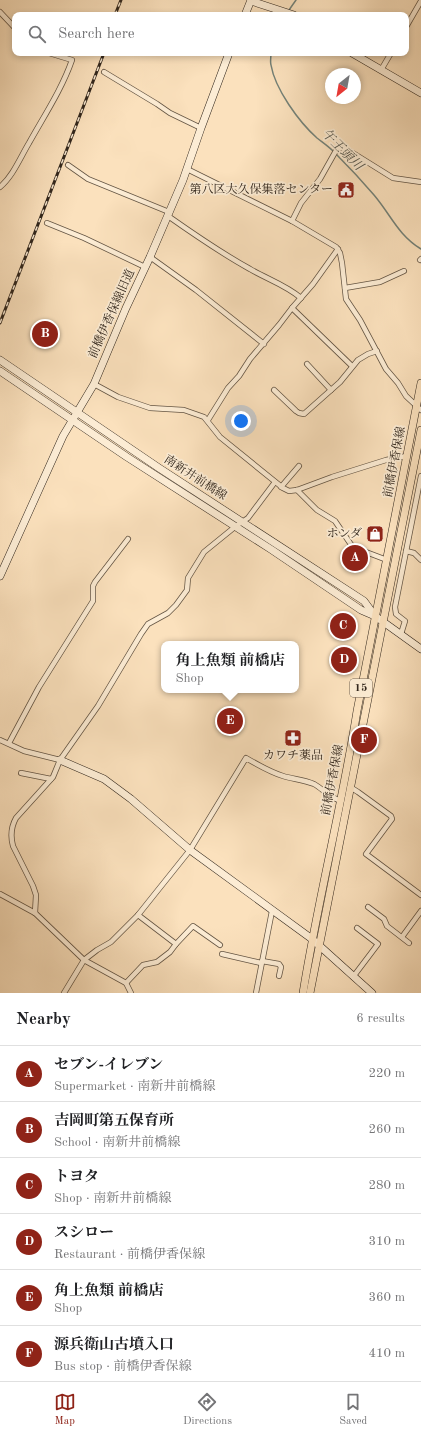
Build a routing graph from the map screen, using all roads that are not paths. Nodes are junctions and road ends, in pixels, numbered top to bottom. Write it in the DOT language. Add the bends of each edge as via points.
graph roads {
  1 [pos="251,0"];
  2 [pos="421,1"];
  3 [pos="0,12"];
  4 [pos="246,12"];
  5 [pos="286,12"];
  6 [pos="409,22"];
  7 [pos="12,25"];
  8 [pos="59,56"];
  9 [pos="228,56"];
  10 [pos="357,56"];
  11 [pos="389,56"];
  12 [pos="382,70"];
  13 [pos="104,72"];
  14 [pos="421,93"];
  15 [pos="201,128"];
  16 [pos="68,165"];
  17 [pos="187,169"];
  18 [pos="2,182"];
  19 [pos="421,182"];
  20 [pos="0,187"];
  21 [pos="168,214"];
  22 [pos="292,221"];
  23 [pos="47,223"];
  24 [pos="338,249"];
  25 [pos="150,257"];
  26 [pos="145,267"];
  27 [pos="404,271"];
  28 [pos="345,288"];
  29 [pos="301,298"];
  30 [pos="292,308"];
  31 [pos="264,344"];
  32 [pos="377,351"];
  33 [pos="0,360"];
  34 [pos="307,364"];
  35 [pos="352,366"];
  36 [pos="0,371"];
  37 [pos="421,383"];
  38 [pos="94,384"];
  39 [pos="274,390"];
  40 [pos="331,390"];
  41 [pos="419,408"];
  42 [pos="77,413"];
  43 [pos="208,420"];
  44 [pos="73,421"];
  45 [pos="421,430"];
  46 [pos="407,456"];
  47 [pos="418,456"];
  48 [pos="299,466"];
  49 [pos="421,476"];
  50 [pos="275,482"];
  51 [pos="281,487"];
  52 [pos="297,490"];
  53 [pos="239,524"];
  54 [pos="128,538"];
  55 [pos="406,551"];
  56 [pos="387,560"];
  57 [pos="421,560"];
  58 [pos="0,576"];
  59 [pos="375,616"];
  60 [pos="383,621"];
  61 [pos="400,634"];
  62 [pos="421,649"];
  63 [pos="0,740"];
  64 [pos="9,744"];
  65 [pos="60,760"];
  66 [pos="21,773"];
  67 [pos="51,779"];
  68 [pos="350,787"];
  69 [pos="341,801"];
  70 [pos="190,850"];
  71 [pos="0,894"];
  72 [pos="421,895"];
  73 [pos="368,907"];
  74 [pos="272,911"];
  75 [pos="421,912"];
  76 [pos="36,913"];
  77 [pos="138,914"];
  78 [pos="357,928"];
  79 [pos="402,937"];
  80 [pos="312,939"];
  81 [pos="409,943"];
  82 [pos="176,944"];
  83 [pos="220,944"];
  84 [pos="319,947"];
  85 [pos="222,954"];
  86 [pos="84,960"];
  87 [pos="262,962"];
  88 [pos="279,976"];
  89 [pos="354,976"];
  90 [pos="126,983"];
  91 [pos="64,993"];
  92 [pos="131,993"];
  93 [pos="256,993"];
  94 [pos="302,993"];
  95 [pos="310,993"];
  96 [pos="372,993"];
  1 -- 4 [label="street"];
  1 -- 5 [label="street"];
  2 -- 6 [label="street"];
  3 -- 7 [label="street"];
  8 -- 18 [label="street" via="72,60 56,95 8,180"];
  9 -- 15 [label="street, 前橋伊香保線旧道"];
  10 -- 12 [label="street"];
  11 -- 12 [label="street"];
  12 -- 14 [label="street"];
  13 -- 15 [label="street" via="170,113"];
  15 -- 17 [label="street, 前橋伊香保線旧道"];
  16 -- 21 [label="street" via="88,178"];
  17 -- 21 [label="street, 前橋伊香保線旧道"];
  17 -- 22 [label="street"];
  18 -- 20 [label="street"];
  19 -- 22 [label="street" via="393,178 339,147 320,179 301,203"];
  21 -- 25 [label="street, 前橋伊香保線旧道"];
  21 -- 29 [label="street" via="203,242"];
  22 -- 24 [label="street"];
  23 -- 26 [label="street"];
  24 -- 28 [label="street"];
  24 -- 29 [label="street"];
  25 -- 26 [label="street, 前橋伊香保線旧道"];
  25 -- 31 [label="street"];
  26 -- 38 [label="street, 前橋伊香保線旧道"];
  27 -- 28 [label="street" via="380,282"];
  28 -- 32 [label="street" via="346,299"];
  29 -- 30 [label="street"];
  30 -- 31 [label="street"];
  30 -- 35 [label="street"];
  31 -- 43 [label="street" via="228,388"];
  32 -- 35 [label="street" via="363,356"];
  32 -- 41 [label="street" via="388,372 406,396"];
  33 -- 42 [label="street, 南新井前橋線"];
  34 -- 40 [label="street"];
  35 -- 40 [label="street" via="346,376"];
  36 -- 44 [label="street, 南新井前橋線"];
  37 -- 41 [label="main road, 前橋伊香保線 / 15"];
  38 -- 42 [label="street, 前橋伊香保線旧道"];
  38 -- 43 [label="street" via="134,403 150,408 191,411"];
  39 -- 40 [label="street" via="302,414"];
  41 -- 46 [label="main road, 前橋伊香保線 / 15"];
  42 -- 44 [label="street, 前橋伊香保線旧道"];
  42 -- 53 [label="street, 南新井前橋線"];
  43 -- 50 [label="street" via="220,437"];
  44 -- 53 [label="street, 南新井前橋線"];
  44 -- 58 [label="street, 前橋伊香保線旧道" via="63,436"];
  45 -- 47 [label="main road, 前橋伊香保線 / 15"];
  46 -- 52 [label="street" via="386,460"];
  46 -- 56 [label="main road, 前橋伊香保線 / 15"];
  47 -- 60 [label="main road, 前橋伊香保線 / 15"];
  48 -- 51 [label="street"];
  49 -- 55 [label="street"];
  50 -- 51 [label="street"];
  50 -- 53 [label="street" via="248,518"];
  51 -- 52 [label="street" via="289,491"];
  52 -- 56 [label="street" via="317,510 335,521 352,546"];
  53 -- 59 [label="street, 南新井前橋線" via="364,601"];
  53 -- 65 [label="street" via="204,552 188,578 188,590 176,605 144,629 98,706"];
  54 -- 64 [label="street" via="95,582 93,601 39,687"];
  55 -- 57 [label="street" via="414,553"];
  55 -- 61 [label="street" via="395,607 396,614 405,622"];
  56 -- 59 [label="main road, 前橋伊香保線 / 15"];
  59 -- 60 [label="street, 南新井前橋線"];
  59 -- 69 [label="main road, 前橋伊香保線 / 15"];
  60 -- 61 [label="street, 南新井前橋線"];
  60 -- 68 [label="main road, 前橋伊香保線 / 15"];
  61 -- 62 [label="street, 南新井前橋線"];
  63 -- 64 [label="street"];
  64 -- 65 [label="street" via="24,751"];
  65 -- 67 [label="street"];
  65 -- 70 [label="street" via="104,780 131,799"];
  66 -- 67 [label="street"];
  67 -- 76 [label="street" via="12,825 13,846 36,895"];
  68 -- 72 [label="street" via="392,819 366,854"];
  68 -- 84 [label="main road, 前橋伊香保線 / 15" via="332,895"];
  69 -- 70 [label="street" via="315,785 270,771 246,758"];
  69 -- 80 [label="main road, 前橋伊香保線 / 15"];
  70 -- 74 [label="street"];
  70 -- 77 [label="street"];
  71 -- 76 [label="street"];
  73 -- 79 [label="street"];
  74 -- 80 [label="street"];
  74 -- 87 [label="street"];
  75 -- 79 [label="street"];
  76 -- 86 [label="street"];
  77 -- 82 [label="street"];
  77 -- 86 [label="street" via="111,942"];
  78 -- 89 [label="street" via="378,944"];
  79 -- 81 [label="street"];
  80 -- 84 [label="street"];
  80 -- 94 [label="main road, 前橋伊香保線 / 15"];
  82 -- 83 [label="street" via="193,926"];
  82 -- 90 [label="street" via="157,962 143,965"];
  84 -- 89 [label="street"];
  84 -- 95 [label="main road, 前橋伊香保線 / 15"];
  85 -- 87 [label="street"];
  86 -- 90 [label="street"];
  86 -- 91 [label="street"];
  87 -- 88 [label="street" via="279,964"];
  87 -- 93 [label="street"];
  89 -- 96 [label="street"];
  90 -- 92 [label="street"];
}
